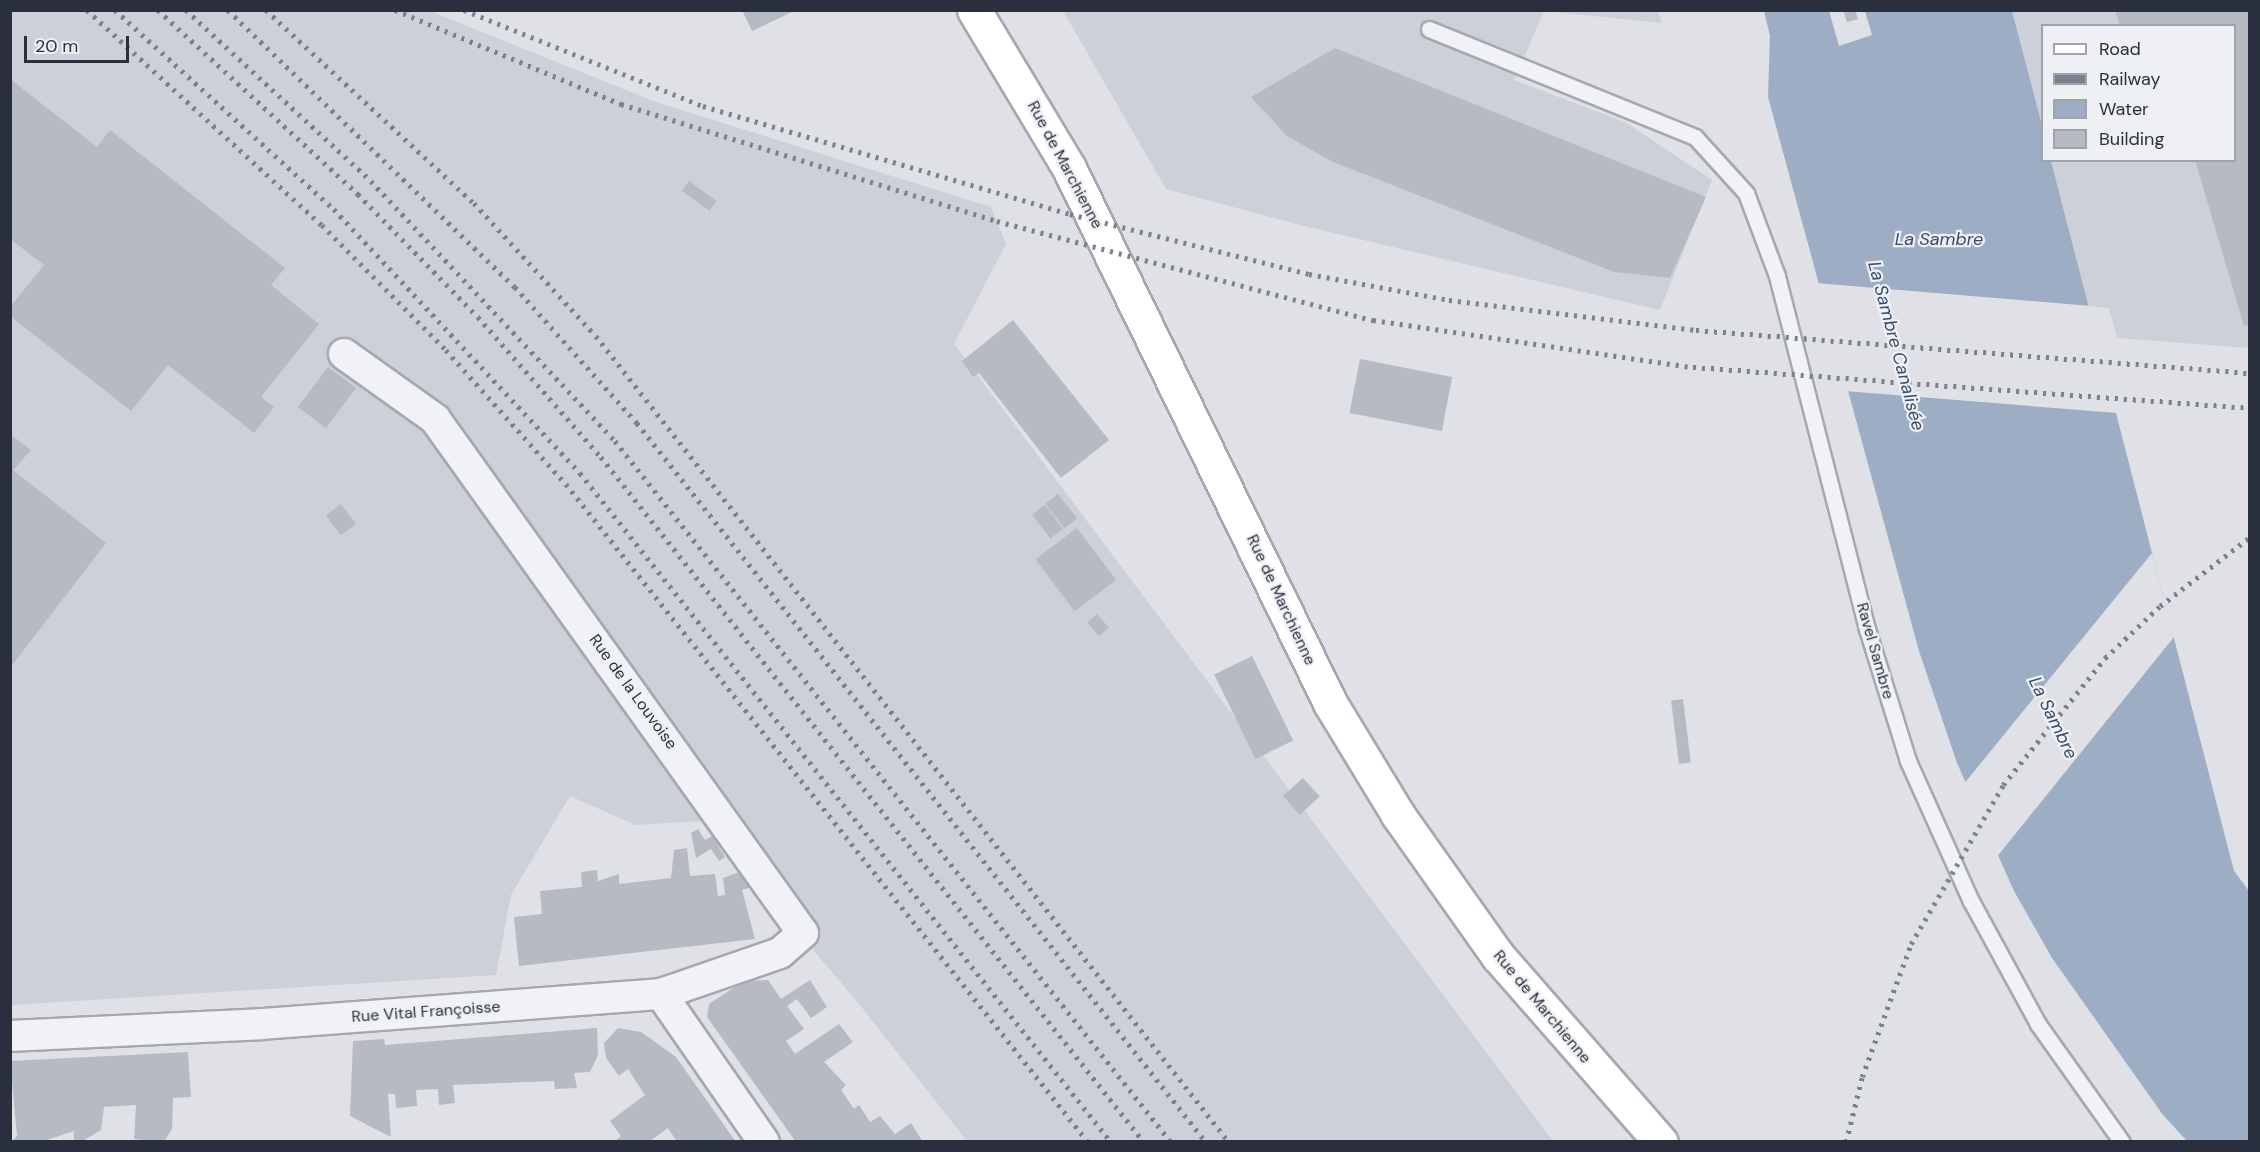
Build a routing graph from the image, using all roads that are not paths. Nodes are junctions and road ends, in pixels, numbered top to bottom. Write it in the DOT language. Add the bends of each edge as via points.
graph roads {
  1 [pos="974,10"];
  2 [pos="1429,29"];
  3 [pos="344,354"];
  4 [pos="662,994"];
  5 [pos="10,1036"];
  6 [pos="764,1142"];
  7 [pos="1661,1142"];
  8 [pos="2122,1142"];
  1 -- 7 [label="main road, Rue de Marchienne" via="1069,168 1330,703 1373,774 1498,956"];
  2 -- 8 [label="lane, Ravel Sambre" via="1695,137 1746,192 1777,276 1867,629 1932,817 2038,1024"];
  3 -- 4 [label="street, Rue de la Louvoise" via="435,418 803,933 780,953"];
  4 -- 5 [label="street, Rue Vital Françoisse" via="262,1024"];
  4 -- 6 [label="street"];
}
